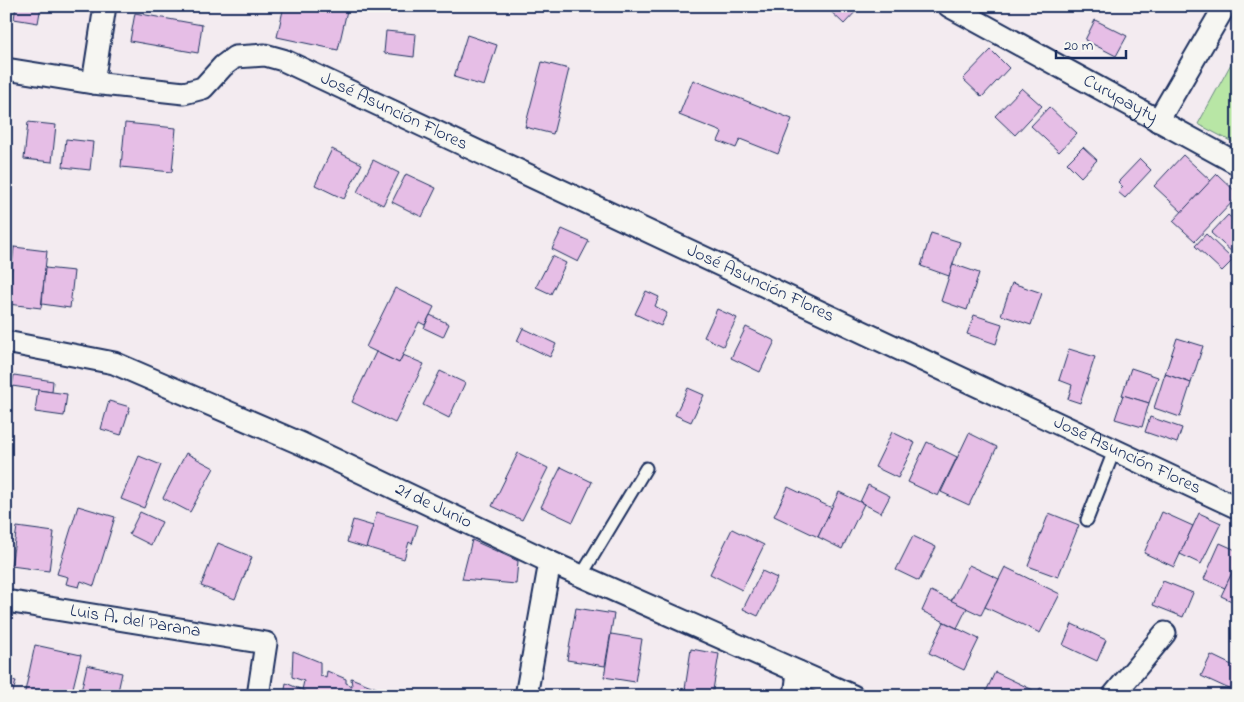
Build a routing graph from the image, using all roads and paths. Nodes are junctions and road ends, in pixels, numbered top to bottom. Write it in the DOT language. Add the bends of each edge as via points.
graph roads {
  1 [pos="105,6"];
  2 [pos="949,6"];
  3 [pos="1222,11"];
  4 [pos="6,69"];
  5 [pos="93,84"];
  6 [pos="1158,121"];
  7 [pos="1238,164"];
  8 [pos="6,342"];
  9 [pos="1114,451"];
  10 [pos="646,468"];
  11 [pos="1238,508"];
  12 [pos="1087,520"];
  13 [pos="550,562"];
  14 [pos="581,576"];
  15 [pos="6,602"];
  16 [pos="1165,632"];
  17 [pos="798,672"];
  18 [pos="258,696"];
  19 [pos="526,696"];
  20 [pos="795,696"];
  21 [pos="853,696"];
  22 [pos="1113,696"];
  1 -- 5 [label="street"];
  2 -- 6 [label="street, Curupayty"];
  3 -- 6 [label="street"];
  4 -- 5 [label="street"];
  5 -- 9 [label="street, José Asunción Flores" via="184,94 203,88 235,57 265,55 282,60"];
  6 -- 7 [label="street, Curupayty"];
  8 -- 13 [label="street, 21 de Junio" via="114,363 302,444"];
  9 -- 11 [label="street, José Asunción Flores"];
  9 -- 12 [label="lane"];
  10 -- 14 [label="lane"];
  13 -- 14 [label="street, 21 de Junio"];
  13 -- 19 [label="street"];
  14 -- 17 [label="street, 21 de Junio"];
  15 -- 18 [label="street, Luis A. del Parana" via="266,643"];
  16 -- 22 [label="street"];
  17 -- 20 [label="street"];
  17 -- 21 [label="street, 21 de Junio"];
}
